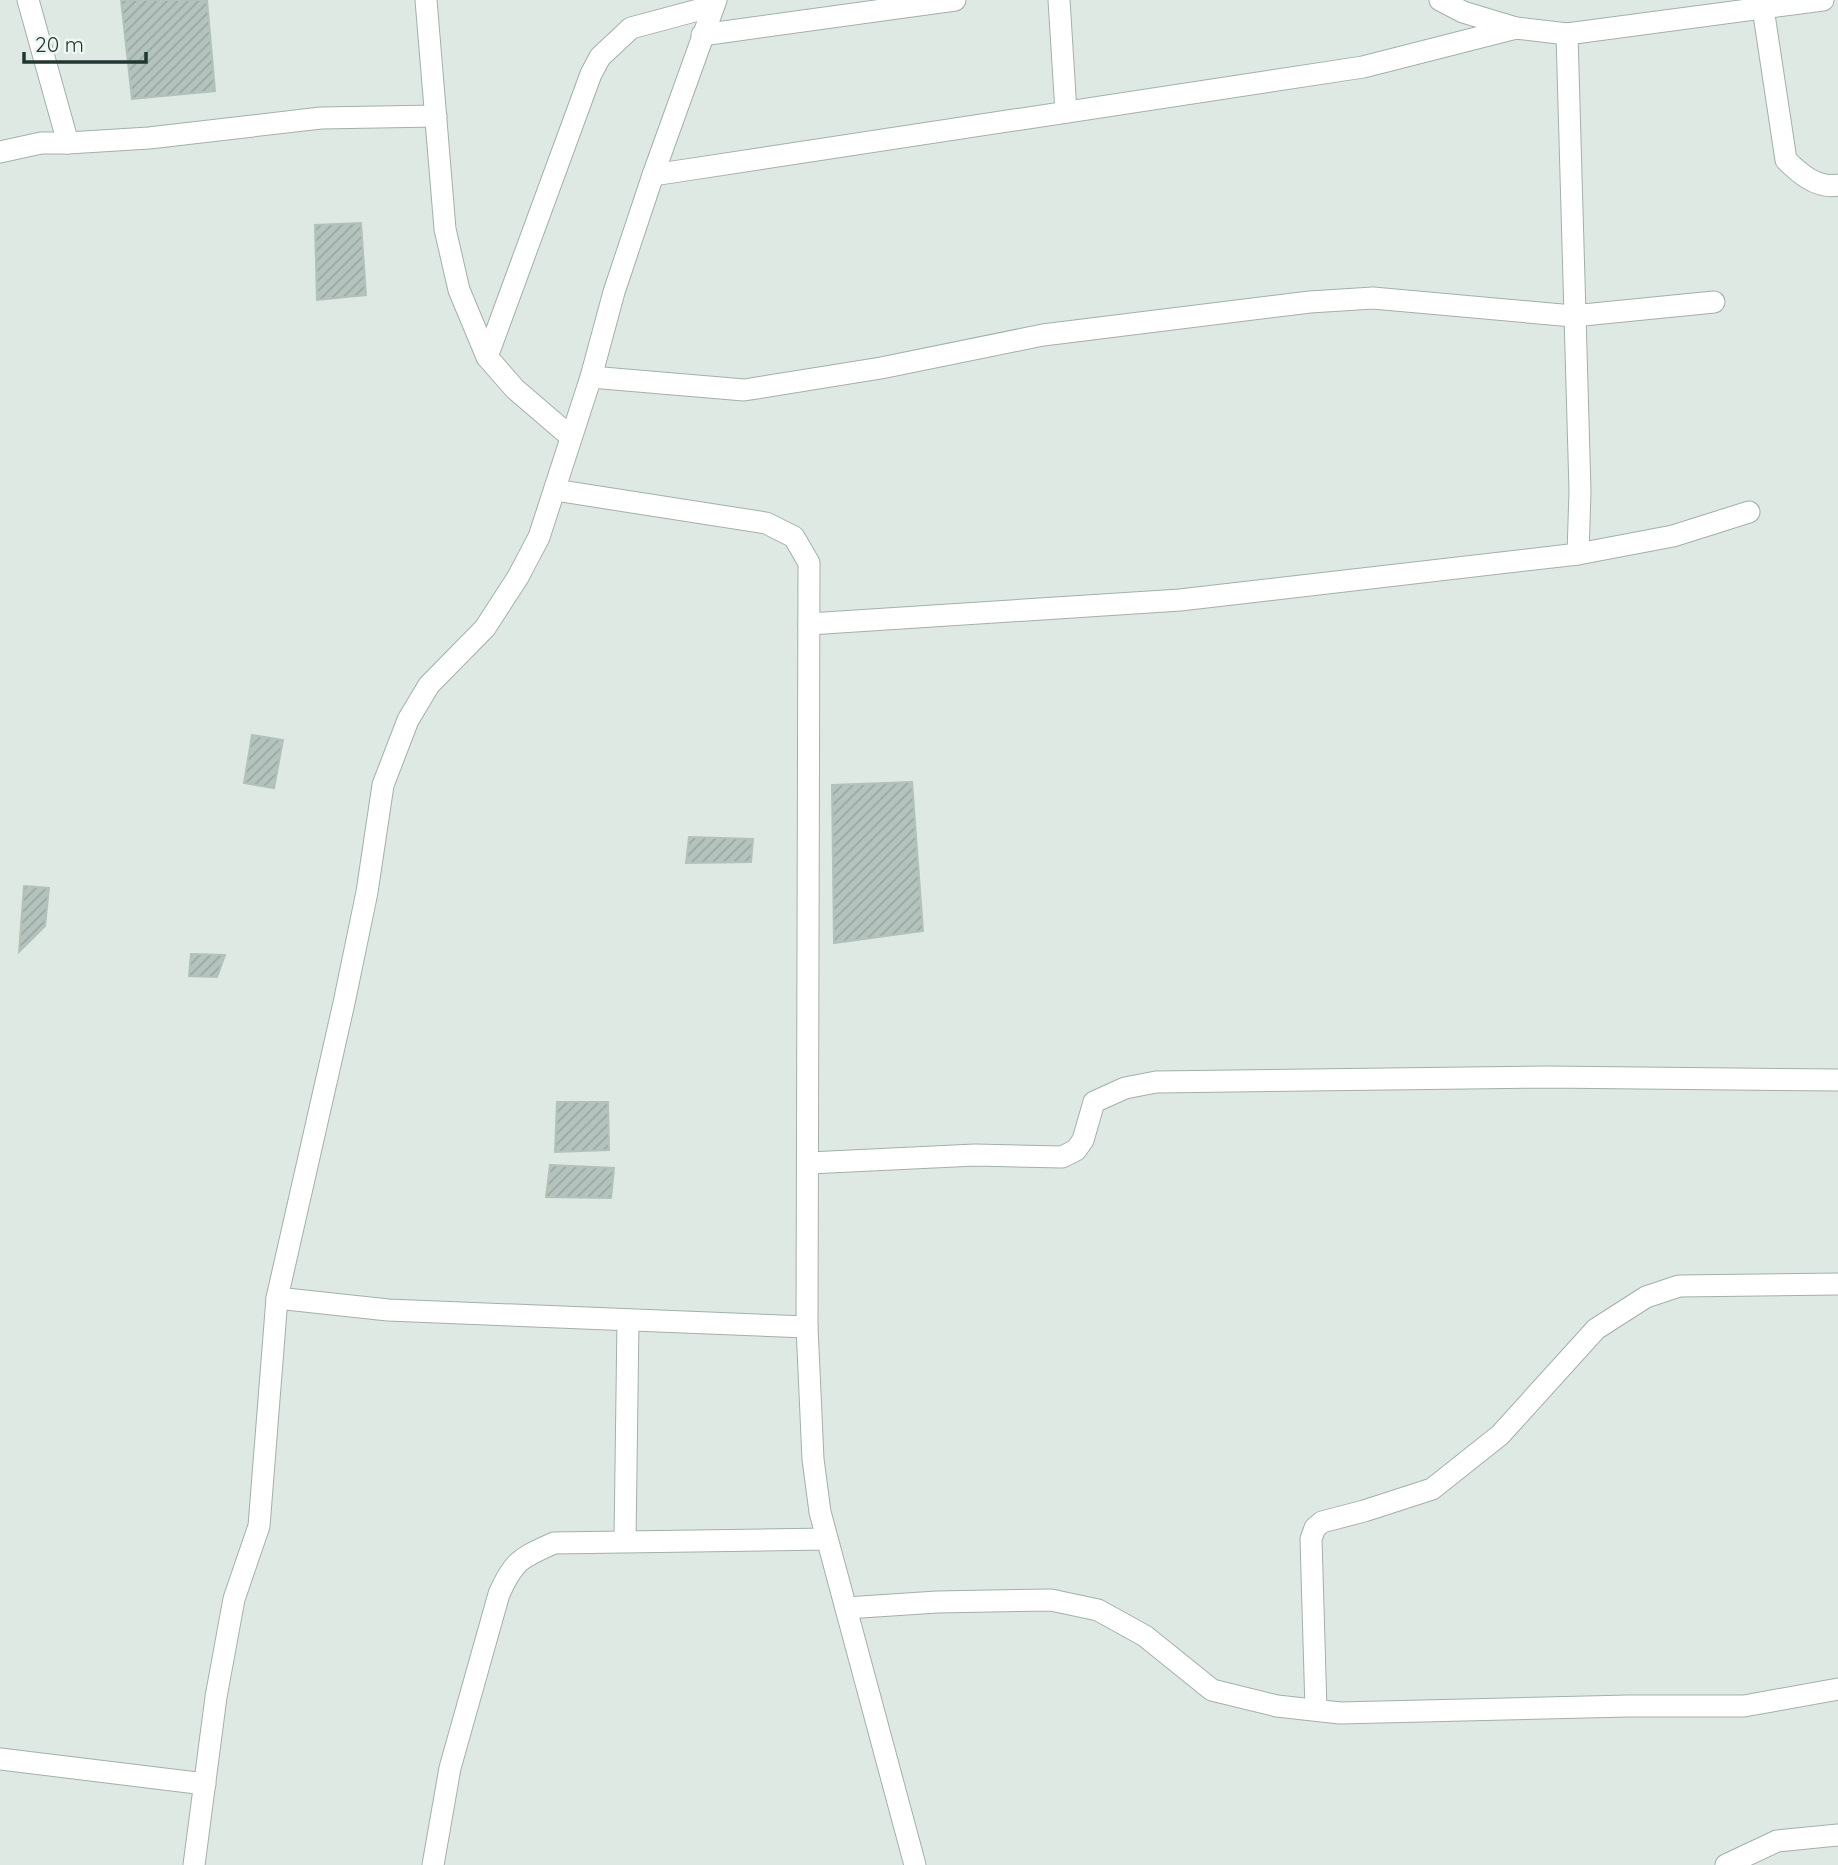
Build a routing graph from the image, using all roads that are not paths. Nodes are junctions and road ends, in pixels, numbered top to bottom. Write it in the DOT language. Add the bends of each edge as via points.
graph roads {
  1 [pos="28,0"];
  2 [pos="426,0"];
  3 [pos="955,0"];
  4 [pos="1059,0"];
  5 [pos="1440,0"];
  6 [pos="1824,0"];
  7 [pos="715,3"];
  8 [pos="1763,8"];
  9 [pos="1516,28"];
  10 [pos="1567,34"];
  11 [pos="702,35"];
  12 [pos="1066,112"];
  13 [pos="436,116"];
  14 [pos="68,143"];
  15 [pos="0,152"];
  16 [pos="653,175"];
  17 [pos="1838,185"];
  18 [pos="1714,302"];
  19 [pos="1573,316"];
  20 [pos="487,357"];
  21 [pos="591,377"];
  22 [pos="570,437"];
  23 [pos="555,490"];
  24 [pos="1748,512"];
  25 [pos="1578,554"];
  26 [pos="809,624"];
  27 [pos="1838,1080"];
  28 [pos="809,1163"];
  29 [pos="1838,1284"];
  30 [pos="277,1298"];
  31 [pos="628,1320"];
  32 [pos="807,1327"];
  33 [pos="827,1539"];
  34 [pos="625,1541"];
  35 [pos="846,1608"];
  36 [pos="1838,1689"];
  37 [pos="1316,1710"];
  38 [pos="0,1759"];
  39 [pos="205,1784"];
  40 [pos="1838,1835"];
  41 [pos="194,1865"];
  42 [pos="433,1865"];
  43 [pos="915,1865"];
  44 [pos="1726,1865"];
  1 -- 14 [label="street"];
  2 -- 13 [label="street"];
  3 -- 11 [label="street"];
  4 -- 12 [label="street"];
  5 -- 9 [label="street"];
  6 -- 8 [label="street"];
  7 -- 11 [label="street"];
  7 -- 20 [label="street" via="631,28 600,57"];
  8 -- 10 [label="street"];
  8 -- 17 [label="street" via="1786,160 1802,177"];
  9 -- 10 [label="street"];
  9 -- 12 [label="street" via="1363,67"];
  10 -- 19 [label="street"];
  11 -- 16 [label="street"];
  12 -- 16 [label="street"];
  13 -- 14 [label="street" via="321,118"];
  13 -- 20 [label="street" via="445,229 459,290"];
  14 -- 15 [label="street" via="41,143"];
  16 -- 21 [label="street"];
  18 -- 19 [label="street"];
  19 -- 21 [label="street" via="1360,299 1310,302 1043,335 744,390"];
  19 -- 25 [label="street"];
  20 -- 22 [label="street" via="515,389"];
  21 -- 22 [label="street"];
  22 -- 23 [label="street"];
  23 -- 26 [label="street" via="766,523 794,537 809,564"];
  23 -- 30 [label="street" via="539,537 518,577 485,628 429,685 408,720 383,785 344,1003"];
  24 -- 25 [label="street" via="1673,536"];
  25 -- 26 [label="street" via="1180,600"];
  26 -- 28 [label="street"];
  27 -- 28 [label="street" via="1547,1076 1156,1082 1125,1088 1094,1102 1083,1140 1062,1157 975,1155"];
  28 -- 32 [label="street"];
  29 -- 37 [label="street" via="1679,1286 1646,1297 1596,1329 1500,1435 1432,1489 1322,1522 1311,1539"];
  30 -- 31 [label="street" via="388,1310"];
  30 -- 39 [label="street" via="259,1526 234,1599"];
  31 -- 32 [label="street"];
  31 -- 34 [label="street"];
  32 -- 33 [label="street" via="813,1459"];
  33 -- 34 [label="street"];
  33 -- 35 [label="street"];
  34 -- 42 [label="street" via="554,1543 518,1561 508,1573 450,1768"];
  35 -- 37 [label="street" via="1051,1600 1098,1610 1145,1636 1212,1690"];
  35 -- 43 [label="street"];
  36 -- 37 [label="street" via="1744,1706"];
  38 -- 39 [label="street"];
  39 -- 41 [label="street"];
  40 -- 44 [label="street" via="1777,1841"];
}
